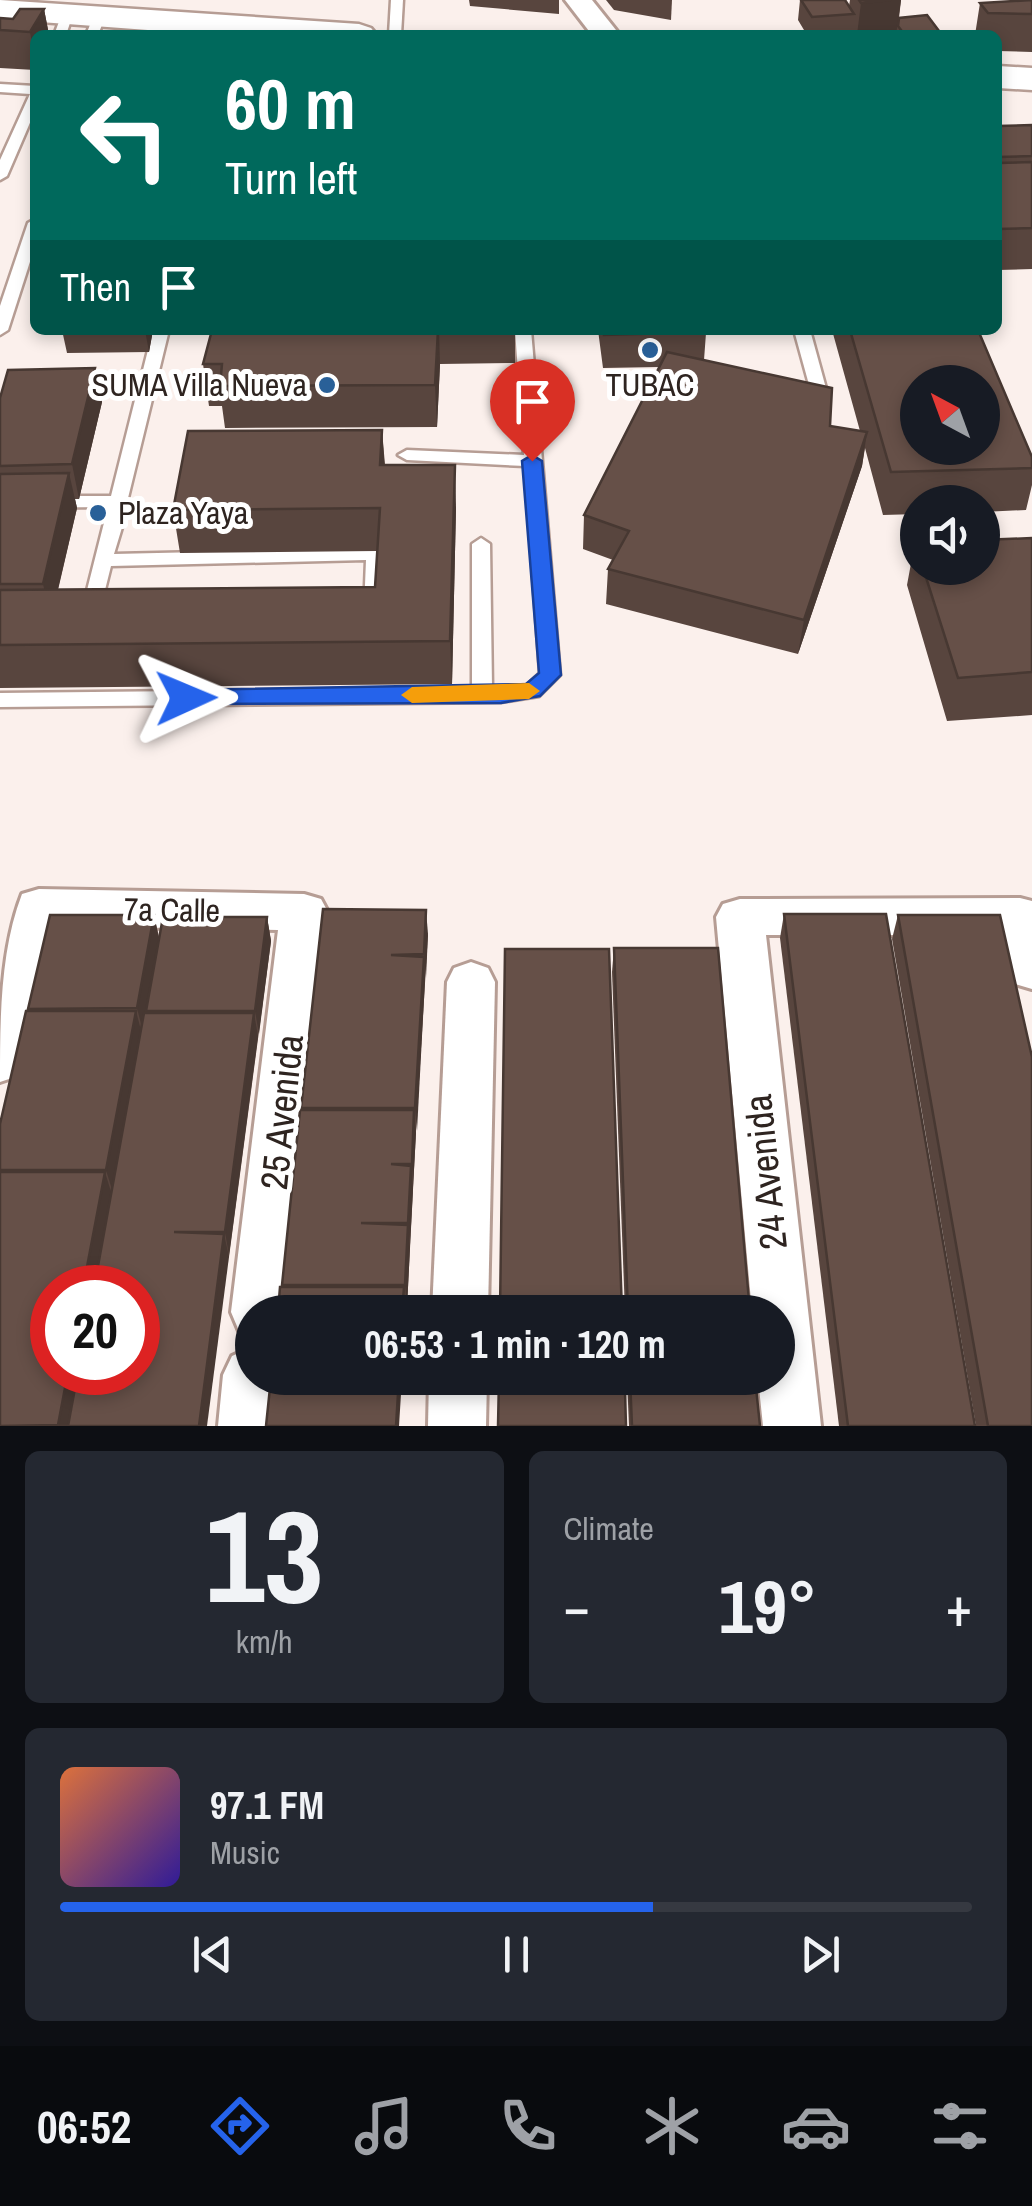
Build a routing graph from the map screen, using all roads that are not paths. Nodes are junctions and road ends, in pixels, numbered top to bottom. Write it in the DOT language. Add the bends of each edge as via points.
graph roads {
  1 [pos="398,0"];
  2 [pos="578,0"];
  3 [pos="0,9"];
  4 [pos="79,25"];
  5 [pos="234,30"];
  6 [pos="395,30"];
  7 [pos="602,30"];
  8 [pos="1002,77"];
  9 [pos="1032,79"];
  10 [pos="0,88"];
  11 [pos="30,92"];
  12 [pos="30,101"];
  13 [pos="5,151"];
  14 [pos="0,176"];
  15 [pos="30,238"];
  16 [pos="0,330"];
  17 [pos="160,335"];
  18 [pos="523,335"];
  19 [pos="803,335"];
  20 [pos="150,383"];
  21 [pos="56,385"];
  22 [pos="819,392"];
  23 [pos="407,455"];
  24 [pos="532,461"];
  25 [pos="120,500"];
  26 [pos="0,502"];
  27 [pos="480,544"];
  28 [pos="106,560"];
  29 [pos="89,622"];
  30 [pos="372,628"];
  31 [pos="482,694"];
  32 [pos="0,700"];
  33 [pos="304,912"];
  34 [pos="1032,970"];
  35 [pos="471,982"];
  36 [pos="0,1061"];
  37 [pos="262,1295"];
  38 [pos="461,1295"];
  39 [pos="250,1395"];
  40 [pos="457,1395"];
  41 [pos="247,1426"];
  42 [pos="456,1426"];
  43 [pos="792,1426"];
  1 -- 6 [label="lane"];
  2 -- 7 [label="street"];
  3 -- 4 [label="main road"];
  4 -- 5 [label="main road"];
  8 -- 9 [label="main road"];
  10 -- 11 [label="lane"];
  12 -- 13 [label="lane"];
  13 -- 14 [label="lane"];
  15 -- 16 [label="lane"];
  17 -- 20 [label="lane"];
  18 -- 24 [label="lane"];
  19 -- 22 [label="lane"];
  20 -- 21 [label="lane"];
  20 -- 25 [label="lane"];
  23 -- 24 [label="lane"];
  24 -- 31 [label="lane" via="550,675 532,691"];
  25 -- 26 [label="lane"];
  25 -- 28 [label="lane"];
  27 -- 31 [label="lane"];
  28 -- 29 [label="lane"];
  28 -- 30 [label="lane" via="376,554"];
  31 -- 32 [label="lane"];
  33 -- 36 [label="street, 7a Calle" via="39,907"];
  33 -- 37 [label="street, 25 Avenida"];
  34 -- 43 [label="street, 24 Avenida" via="1020,916 740,917"];
  35 -- 38 [label="street"];
  39 -- 41 [label="street"];
  40 -- 42 [label="street"];
}
